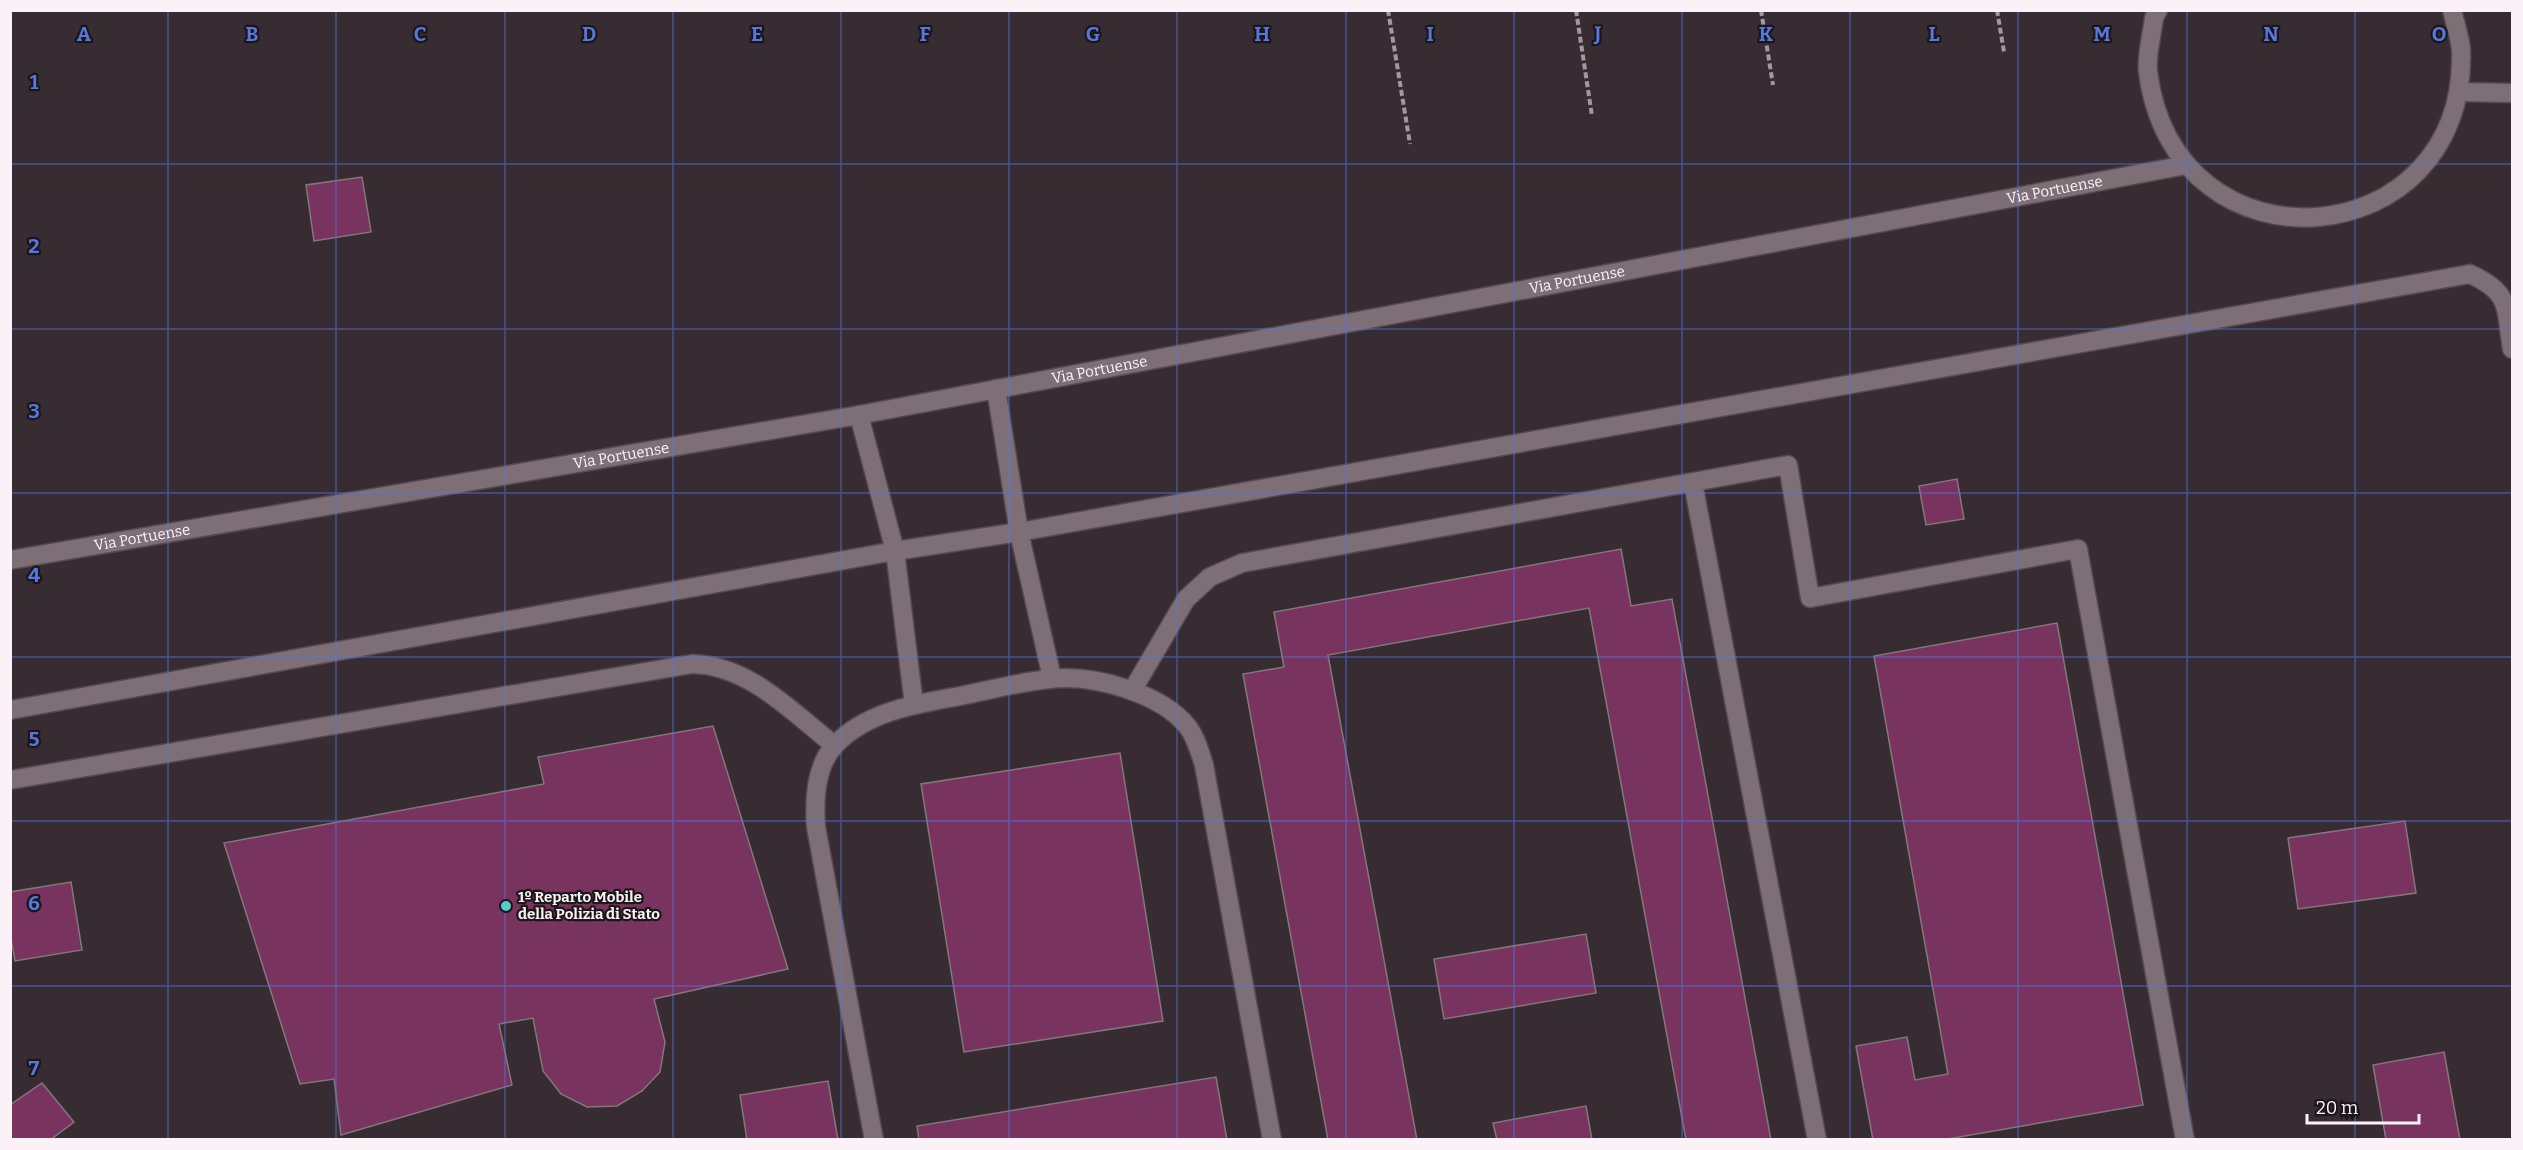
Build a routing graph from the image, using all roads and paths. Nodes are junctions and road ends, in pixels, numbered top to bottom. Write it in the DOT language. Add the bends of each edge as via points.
graph roads {
  1 [pos="1388,10"];
  2 [pos="1576,10"];
  3 [pos="1761,10"];
  4 [pos="1997,10"];
  5 [pos="2158,10"];
  6 [pos="2452,10"];
  7 [pos="2004,52"];
  8 [pos="1773,85"];
  9 [pos="2459,92"];
  10 [pos="2512,93"];
  11 [pos="1592,116"];
  12 [pos="1410,144"];
  13 [pos="2186,165"];
  14 [pos="2512,349"];
  15 [pos="996,388"];
  16 [pos="859,415"];
  17 [pos="1693,483"];
  18 [pos="1018,532"];
  19 [pos="895,551"];
  20 [pos="10,560"];
  21 [pos="1052,678"];
  22 [pos="1132,691"];
  23 [pos="914,705"];
  24 [pos="10,710"];
  25 [pos="834,745"];
  26 [pos="10,780"];
  27 [pos="874,1140"];
  28 [pos="1272,1140"];
  29 [pos="1817,1140"];
  30 [pos="2185,1140"];
  1 -- 12 [label="path"];
  2 -- 11 [label="path"];
  3 -- 8 [label="path"];
  4 -- 7 [label="path"];
  5 -- 13 [label="street" via="2148,70 2159,121"];
  6 -- 9 [label="street" via="2461,48"];
  9 -- 10 [label="street"];
  9 -- 13 [label="street" via="2442,139 2411,179 2369,206 2340,214 2321,219 2271,216 2224,198"];
  13 -- 15 [label="street, Via Portuense"];
  14 -- 18 [label="street" via="2503,298 2491,284 2470,274"];
  15 -- 16 [label="street, Via Portuense"];
  15 -- 18 [label="street"];
  16 -- 19 [label="street"];
  16 -- 20 [label="street, Via Portuense"];
  17 -- 22 [label="street" via="1242,562 1210,578 1186,598"];
  17 -- 29 [label="street"];
  17 -- 30 [label="street" via="1788,465 1810,598 2078,549"];
  18 -- 19 [label="street"];
  18 -- 21 [label="street"];
  19 -- 23 [label="street"];
  19 -- 24 [label="street"];
  21 -- 22 [label="street"];
  21 -- 23 [label="street"];
  22 -- 28 [label="street" via="1177,715 1189,729 1204,765"];
  23 -- 25 [label="street" via="872,719"];
  25 -- 26 [label="street" via="744,677 713,666 692,664"];
  25 -- 27 [label="street" via="817,785 816,827"];
}
